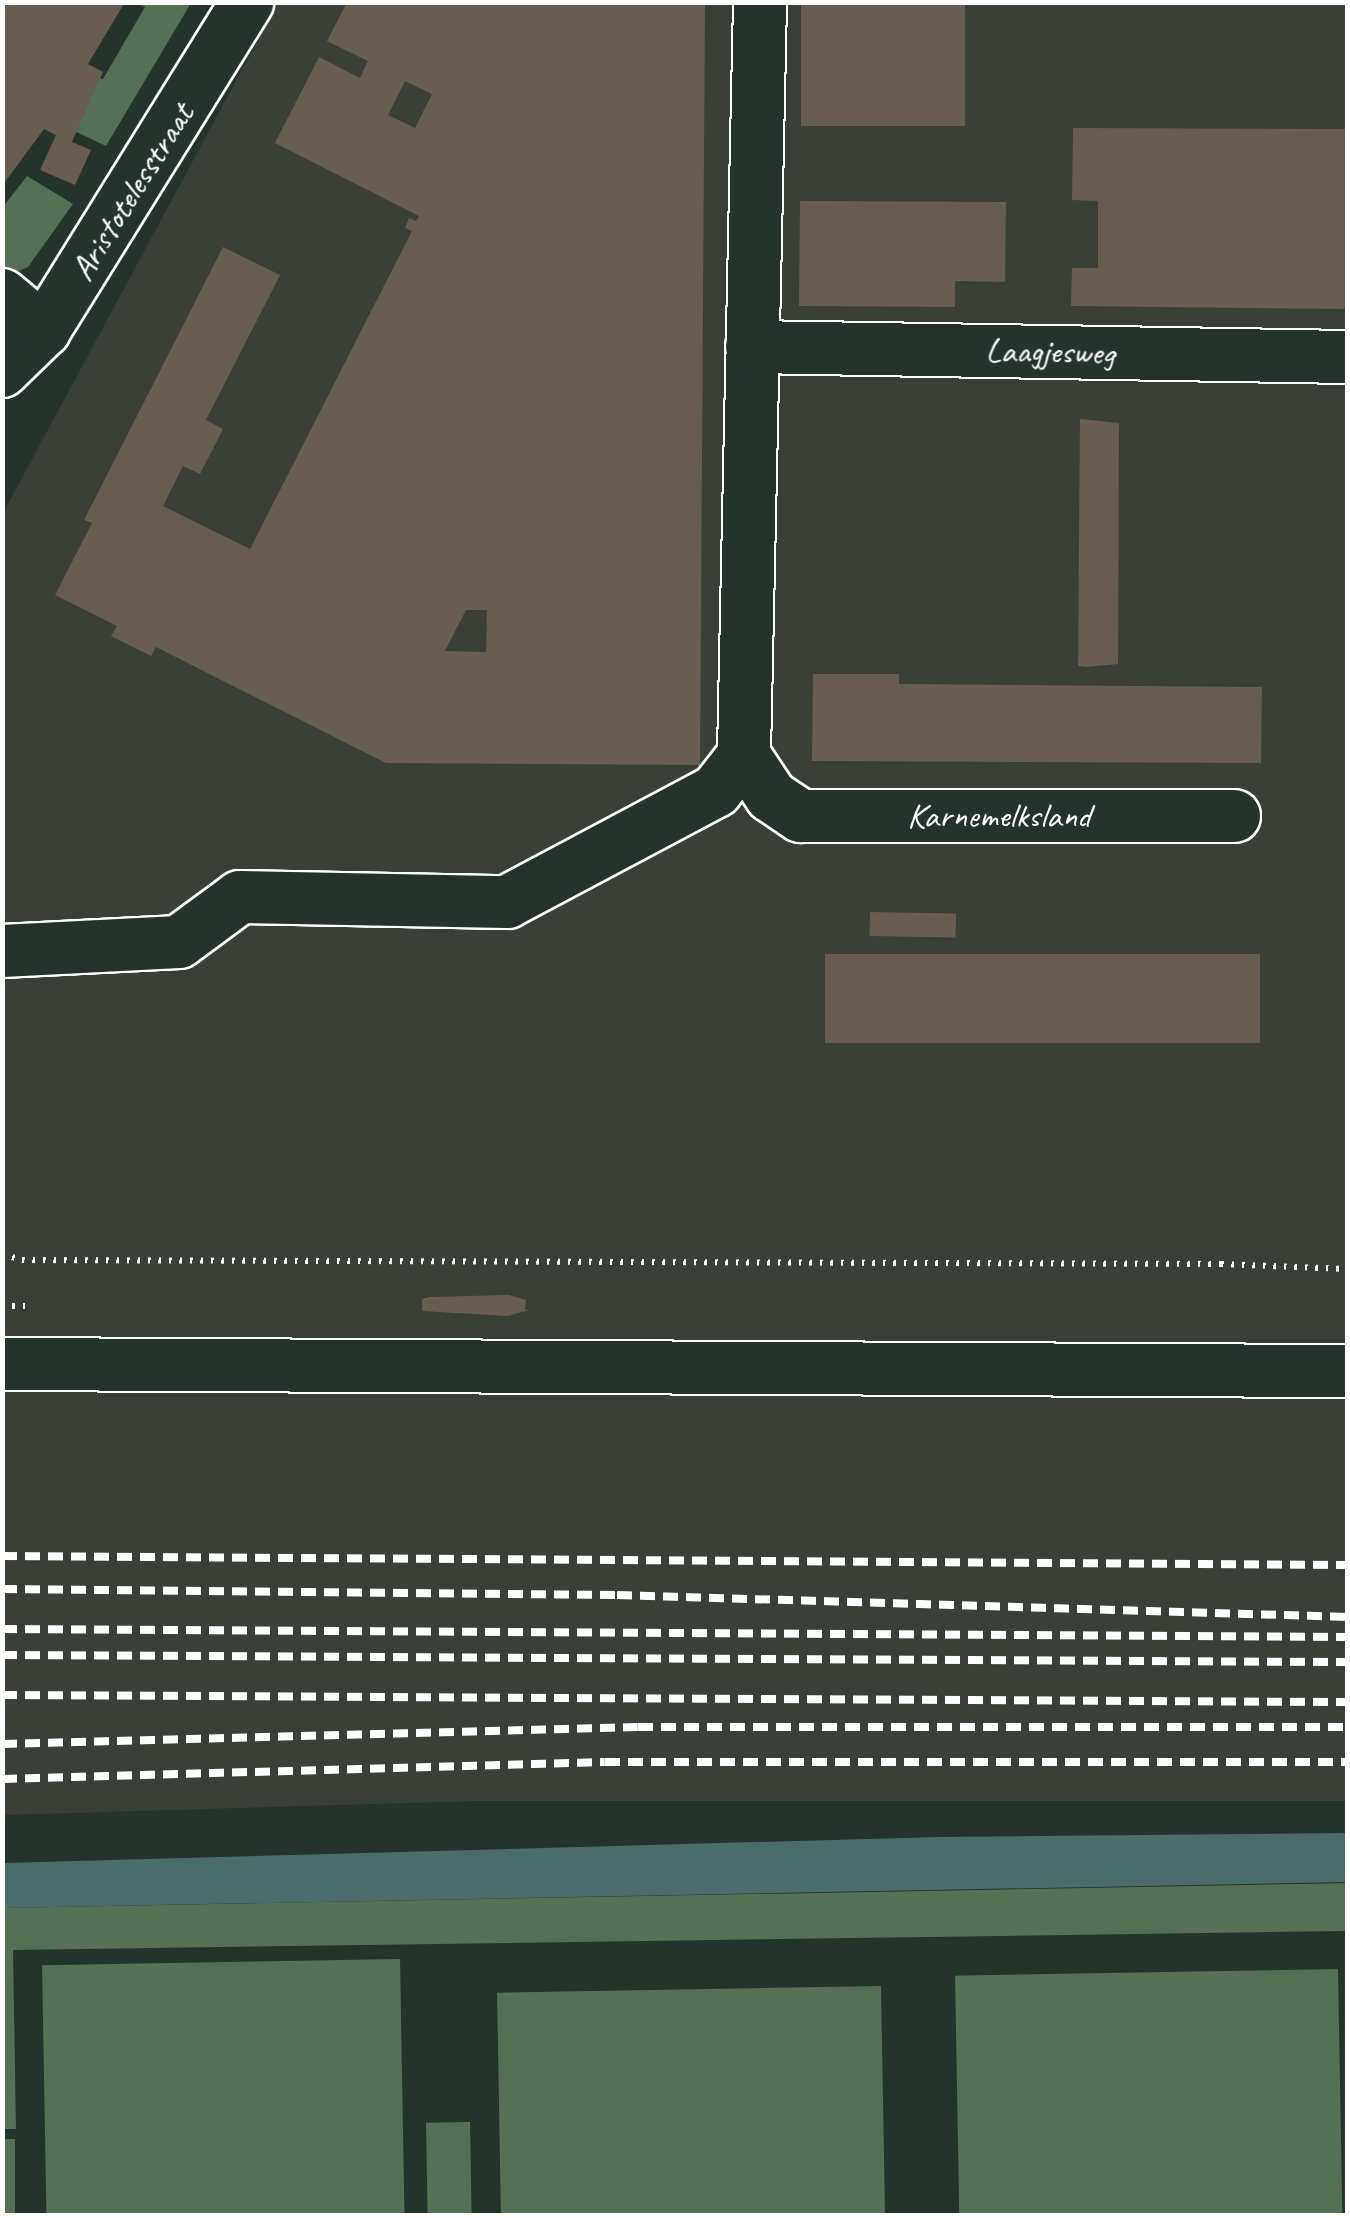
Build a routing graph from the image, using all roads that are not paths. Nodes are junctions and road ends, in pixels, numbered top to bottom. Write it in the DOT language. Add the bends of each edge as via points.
graph roads {
  1 [pos="246,2"];
  2 [pos="760,2"];
  3 [pos="2,294"];
  4 [pos="44,330"];
  5 [pos="752,348"];
  6 [pos="1348,356"];
  7 [pos="2,371"];
  8 [pos="758,776"];
  9 [pos="1234,816"];
  10 [pos="2,950"];
  11 [pos="2,1364"];
  12 [pos="1348,1371"];
  1 -- 4 [label="street, Aristotelesstraat"];
  2 -- 5 [label="street"];
  3 -- 4 [label="street"];
  4 -- 7 [label="street, Aristotelesstraat"];
  5 -- 6 [label="street, Laagjesweg"];
  5 -- 8 [label="street"];
  8 -- 9 [label="street, Karnemelksland" via="800,816"];
  8 -- 10 [label="street" via="716,791 507,902 240,897 180,942"];
  11 -- 12 [label="street"];
}
